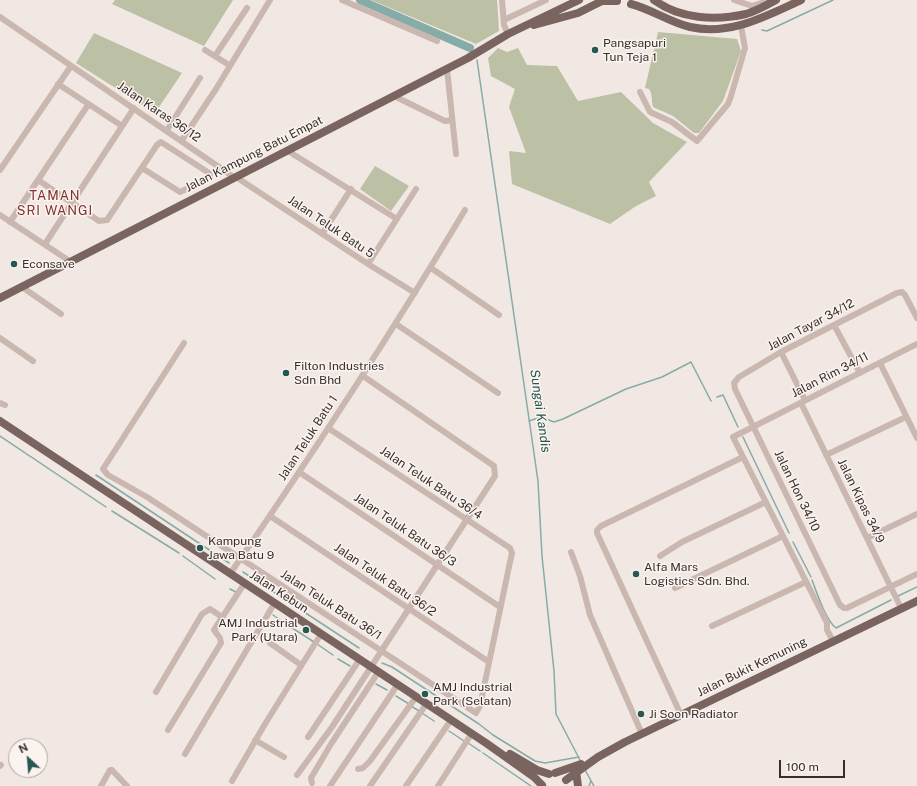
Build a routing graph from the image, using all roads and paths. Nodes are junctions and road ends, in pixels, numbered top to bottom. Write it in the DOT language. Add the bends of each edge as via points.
graph roads {
  1 [pos="270,0"];
  2 [pos="342,0"];
  3 [pos="502,0"];
  4 [pos="546,0"];
  5 [pos="578,0"];
  6 [pos="616,0"];
  7 [pos="654,0"];
  8 [pos="734,0"];
  9 [pos="772,0"];
  10 [pos="776,0"];
  11 [pos="801,0"];
  12 [pos="634,2"];
  13 [pos="247,8"];
  14 [pos="0,17"];
  15 [pos="504,20"];
  16 [pos="741,26"];
  17 [pos="518,29"];
  18 [pos="508,34"];
  19 [pos="437,41"];
  20 [pos="204,50"];
  21 [pos="215,56"];
  22 [pos="230,65"];
  23 [pos="70,66"];
  24 [pos="447,69"];
  25 [pos="200,78"];
  26 [pos="58,84"];
  27 [pos="640,92"];
  28 [pos="394,96"];
  29 [pos="88,105"];
  30 [pos="134,108"];
  31 [pos="452,120"];
  32 [pos="122,126"];
  33 [pos="167,130"];
  34 [pos="182,140"];
  35 [pos="288,151"];
  36 [pos="456,154"];
  37 [pos="142,168"];
  38 [pos="0,170"];
  39 [pos="236,177"];
  40 [pos="38,180"];
  41 [pos="351,189"];
  42 [pos="416,189"];
  43 [pos="72,203"];
  44 [pos="465,210"];
  45 [pos="0,215"];
  46 [pos="397,219"];
  47 [pos="10,222"];
  48 [pos="322,234"];
  49 [pos="44,244"];
  50 [pos="70,262"];
  51 [pos="368,264"];
  52 [pos="431,268"];
  53 [pos="22,287"];
  54 [pos="415,293"];
  55 [pos="0,298"];
  56 [pos="61,314"];
  57 [pos="499,315"];
  58 [pos="917,318"];
  59 [pos="396,324"];
  60 [pos="834,325"];
  61 [pos="0,338"];
  62 [pos="184,343"];
  63 [pos="917,344"];
  64 [pos="781,352"];
  65 [pos="33,361"];
  66 [pos="880,363"];
  67 [pos="860,373"];
  68 [pos="362,376"];
  69 [pos="734,383"];
  70 [pos="498,393"];
  71 [pos="803,401"];
  72 [pos="906,417"];
  73 [pos="0,421"];
  74 [pos="753,427"];
  75 [pos="328,428"];
  76 [pos="917,438"];
  77 [pos="826,455"];
  78 [pos="743,457"];
  79 [pos="300,472"];
  80 [pos="766,502"];
  81 [pos="917,514"];
  82 [pos="270,516"];
  83 [pos="466,520"];
  84 [pos="783,536"];
  85 [pos="867,538"];
  86 [pos="571,552"];
  87 [pos="660,556"];
  88 [pos="240,559"];
  89 [pos="436,565"];
  90 [pos="230,574"];
  91 [pos="917,574"];
  92 [pos="806,582"];
  93 [pos="244,584"];
  94 [pos="890,587"];
  95 [pos="675,588"];
  96 [pos="917,600"];
  97 [pos="274,604"];
  98 [pos="500,606"];
  99 [pos="408,608"];
  100 [pos="901,608"];
  101 [pos="222,617"];
  102 [pos="712,626"];
  103 [pos="321,634"];
  104 [pos="833,641"];
  105 [pos="270,643"];
  106 [pos="380,650"];
  107 [pos="360,659"];
  108 [pos="489,662"];
  109 [pos="302,665"];
  110 [pos="370,666"];
  111 [pos="379,671"];
  112 [pos="398,684"];
  113 [pos="156,692"];
  114 [pos="416,697"];
  115 [pos="426,704"];
  116 [pos="682,715"];
  117 [pos="451,720"];
  118 [pos="168,730"];
  119 [pos="472,733"];
  120 [pos="642,734"];
  121 [pos="308,737"];
  122 [pos="255,740"];
  123 [pos="486,743"];
  124 [pos="185,754"];
  125 [pos="284,757"];
  126 [pos="598,757"];
  127 [pos="358,768"];
  128 [pos="576,771"];
  129 [pos="552,773"];
  130 [pos="297,775"];
  131 [pos="232,780"];
  132 [pos="312,783"];
  133 [pos="566,783"];
  134 [pos="101,786"];
  135 [pos="127,786"];
  136 [pos="330,786"];
  137 [pos="370,786"];
  138 [pos="406,786"];
  139 [pos="438,786"];
  140 [pos="542,786"];
  141 [pos="578,786"];
  1 -- 22 [label="street"];
  2 -- 19 [label="street"];
  3 -- 15 [label="street"];
  4 -- 15 [label="street"];
  5 -- 17 [label="main road, Jalan Kampung Batu Empat"];
  6 -- 12 [label="main road, Jalan Kampung Batu Empat" via="626,4"];
  6 -- 17 [label="main road, Jalan Kampung Batu Empat" via="602,1 578,13"];
  7 -- 10 [label="main road" via="665,8 699,17 719,18 747,14"];
  8 -- 9 [label="street" via="752,6"];
  11 -- 16 [label="main road, Jalan Kampung Batu Empat"];
  12 -- 16 [label="main road, Jalan Kampung Batu Empat" via="690,27 724,29"];
  13 -- 21 [label="street"];
  14 -- 23 [label="street, Jalan Karas 36/12"];
  15 -- 18 [label="street"];
  16 -- 27 [label="street" via="745,48 728,104 697,141 672,122 650,112"];
  17 -- 18 [label="main road, Jalan Kampung Batu Empat"];
  18 -- 24 [label="main road, Jalan Kampung Batu Empat"];
  20 -- 21 [label="street"];
  21 -- 22 [label="street"];
  22 -- 34 [label="street"];
  23 -- 26 [label="street"];
  23 -- 30 [label="street, Jalan Karas 36/12"];
  24 -- 28 [label="main road, Jalan Kampung Batu Empat"];
  24 -- 31 [label="street"];
  25 -- 33 [label="street"];
  26 -- 29 [label="street"];
  26 -- 38 [label="street"];
  28 -- 31 [label="street" via="445,121"];
  28 -- 35 [label="main road, Jalan Kampung Batu Empat"];
  29 -- 32 [label="street"];
  29 -- 40 [label="street"];
  30 -- 32 [label="street"];
  30 -- 33 [label="street, Jalan Karas 36/12"];
  31 -- 36 [label="street"];
  32 -- 43 [label="street"];
  33 -- 34 [label="street, Jalan Karas 36/12"];
  34 -- 39 [label="street, Jalan Karas 36/12"];
  35 -- 39 [label="main road, Jalan Kampung Batu Empat"];
  35 -- 41 [label="street"];
  37 -- 37 [label="street" via="160,142 210,176 208,180 180,192"];
  37 -- 43 [label="street" via="107,220 99,221"];
  39 -- 48 [label="street, Jalan Teluk Batu 5"];
  39 -- 50 [label="main road, Jalan Kampung Batu Empat"];
  40 -- 43 [label="street"];
  40 -- 47 [label="street"];
  41 -- 46 [label="street"];
  41 -- 48 [label="street"];
  42 -- 46 [label="street"];
  43 -- 49 [label="street"];
  44 -- 52 [label="street, Jalan Teluk Batu 1"];
  45 -- 47 [label="street"];
  46 -- 51 [label="street"];
  47 -- 49 [label="street"];
  48 -- 51 [label="street, Jalan Teluk Batu 5"];
  49 -- 50 [label="street"];
  50 -- 53 [label="main road, Jalan Kampung Batu Empat"];
  51 -- 54 [label="street, Jalan Teluk Batu 5"];
  52 -- 54 [label="street, Jalan Teluk Batu 1"];
  52 -- 57 [label="street"];
  53 -- 55 [label="main road, Jalan Kampung Batu Empat"];
  53 -- 56 [label="street"];
  54 -- 59 [label="street, Jalan Teluk Batu 1"];
  58 -- 60 [label="street, Jalan Tayar 34/12" via="902,292"];
  59 -- 68 [label="street, Jalan Teluk Batu 1"];
  59 -- 70 [label="street"];
  60 -- 64 [label="street, Jalan Tayar 34/12"];
  60 -- 67 [label="street"];
  61 -- 65 [label="street"];
  62 -- 88 [label="street, Jalan Teluk Batu 36/1" via="103,469 108,475"];
  63 -- 66 [label="street, Jalan Rim 34/11"];
  64 -- 69 [label="street, Jalan Tayar 34/12" via="739,377"];
  64 -- 71 [label="street, Jalan Kipas 34/9"];
  66 -- 67 [label="street, Jalan Rim 34/11"];
  66 -- 72 [label="street"];
  67 -- 71 [label="street, Jalan Rim 34/11"];
  68 -- 75 [label="street, Jalan Teluk Batu 1"];
  68 -- 83 [label="street" via="494,466 495,476"];
  69 -- 74 [label="street, Jalan Hon 34/10"];
  71 -- 74 [label="street, Jalan Rim 34/11"];
  71 -- 77 [label="street, Jalan Kipas 34/9"];
  72 -- 76 [label="street"];
  72 -- 77 [label="street"];
  73 -- 90 [label="main road, Jalan Kebun"];
  74 -- 78 [label="street, Jalan Rim 34/11" via="733,437"];
  74 -- 94 [label="street, Jalan Hon 34/10" via="830,586 844,608"];
  75 -- 79 [label="street, Jalan Teluk Batu 1"];
  75 -- 83 [label="street, Jalan Teluk Batu 36/4"];
  77 -- 85 [label="street, Jalan Kipas 34/9"];
  78 -- 80 [label="street"];
  78 -- 116 [label="street" via="597,530"];
  79 -- 82 [label="street, Jalan Teluk Batu 1"];
  79 -- 89 [label="street, Jalan Teluk Batu 36/3"];
  80 -- 84 [label="street"];
  80 -- 87 [label="street" via="682,542"];
  81 -- 85 [label="street"];
  82 -- 88 [label="street, Jalan Teluk Batu 1"];
  82 -- 99 [label="street, Jalan Teluk Batu 36/2"];
  83 -- 89 [label="street"];
  83 -- 98 [label="street, Jalan Teluk Batu 36/4" via="510,548 512,553"];
  84 -- 92 [label="street"];
  84 -- 95 [label="street"];
  85 -- 94 [label="street, Jalan Kipas 34/9"];
  86 -- 120 [label="street" via="590,615"];
  88 -- 90 [label="street, Jalan Teluk Batu 1"];
  88 -- 106 [label="street, Jalan Teluk Batu 36/1"];
  89 -- 98 [label="street, Jalan Teluk Batu 36/3"];
  89 -- 99 [label="street"];
  90 -- 93 [label="main road, Jalan Kebun"];
  91 -- 94 [label="street"];
  92 -- 102 [label="street"];
  92 -- 104 [label="street" via="827,623 827,630"];
  93 -- 97 [label="main road, Jalan Kebun"];
  93 -- 101 [label="street"];
  94 -- 100 [label="street, Jalan Kipas 34/9"];
  96 -- 100 [label="main road, Jalan Bukit Kemuning"];
  97 -- 103 [label="main road, Jalan Kebun"];
  97 -- 124 [label="street"];
  98 -- 108 [label="street"];
  99 -- 106 [label="street"];
  99 -- 108 [label="street, Jalan Teluk Batu 36/2"];
  100 -- 104 [label="main road, Jalan Bukit Kemuning"];
  101 -- 113 [label="street" via="210,609 202,614"];
  101 -- 118 [label="street" via="214,630 221,643"];
  103 -- 107 [label="main road, Jalan Kebun"];
  103 -- 109 [label="street"];
  104 -- 116 [label="main road, Jalan Bukit Kemuning"];
  105 -- 109 [label="street"];
  106 -- 108 [label="street, Jalan Teluk Batu 36/1" via="476,713 480,706"];
  106 -- 110 [label="street"];
  107 -- 110 [label="main road, Jalan Kebun"];
  107 -- 121 [label="street"];
  109 -- 122 [label="street"];
  110 -- 111 [label="main road, Jalan Kebun"];
  110 -- 130 [label="street" via="332,727"];
  111 -- 112 [label="main road, Jalan Kebun"];
  111 -- 132 [label="street" via="331,744 312,778"];
  112 -- 114 [label="main road, Jalan Kebun"];
  112 -- 136 [label="street"];
  114 -- 115 [label="main road, Jalan Kebun"];
  114 -- 127 [label="street" via="370,761 363,768"];
  115 -- 117 [label="main road, Jalan Kebun"];
  115 -- 137 [label="street"];
  116 -- 120 [label="main road, Jalan Bukit Kemuning"];
  117 -- 119 [label="main road, Jalan Kebun"];
  117 -- 138 [label="street"];
  119 -- 123 [label="main road, Jalan Kebun"];
  119 -- 139 [label="street"];
  120 -- 126 [label="main road, Jalan Bukit Kemuning"];
  122 -- 125 [label="street"];
  122 -- 131 [label="street"];
  123 -- 129 [label="main road, Jalan Kebun" via="537,770"];
  123 -- 140 [label="main road, Jalan Kebun" via="534,777"];
  126 -- 128 [label="main road, Jalan Bukit Kemuning"];
  126 -- 129 [label="main road, Jalan Bukit Kemuning"];
  128 -- 133 [label="main road, Jalan Bukit Kemuning"];
  128 -- 141 [label="main road"];
  129 -- 133 [label="main road, Jalan Kebun" via="562,775"];
  129 -- 140 [label="main road" via="543,781"];
  134 -- 135 [label="street" via="110,770"];
}
